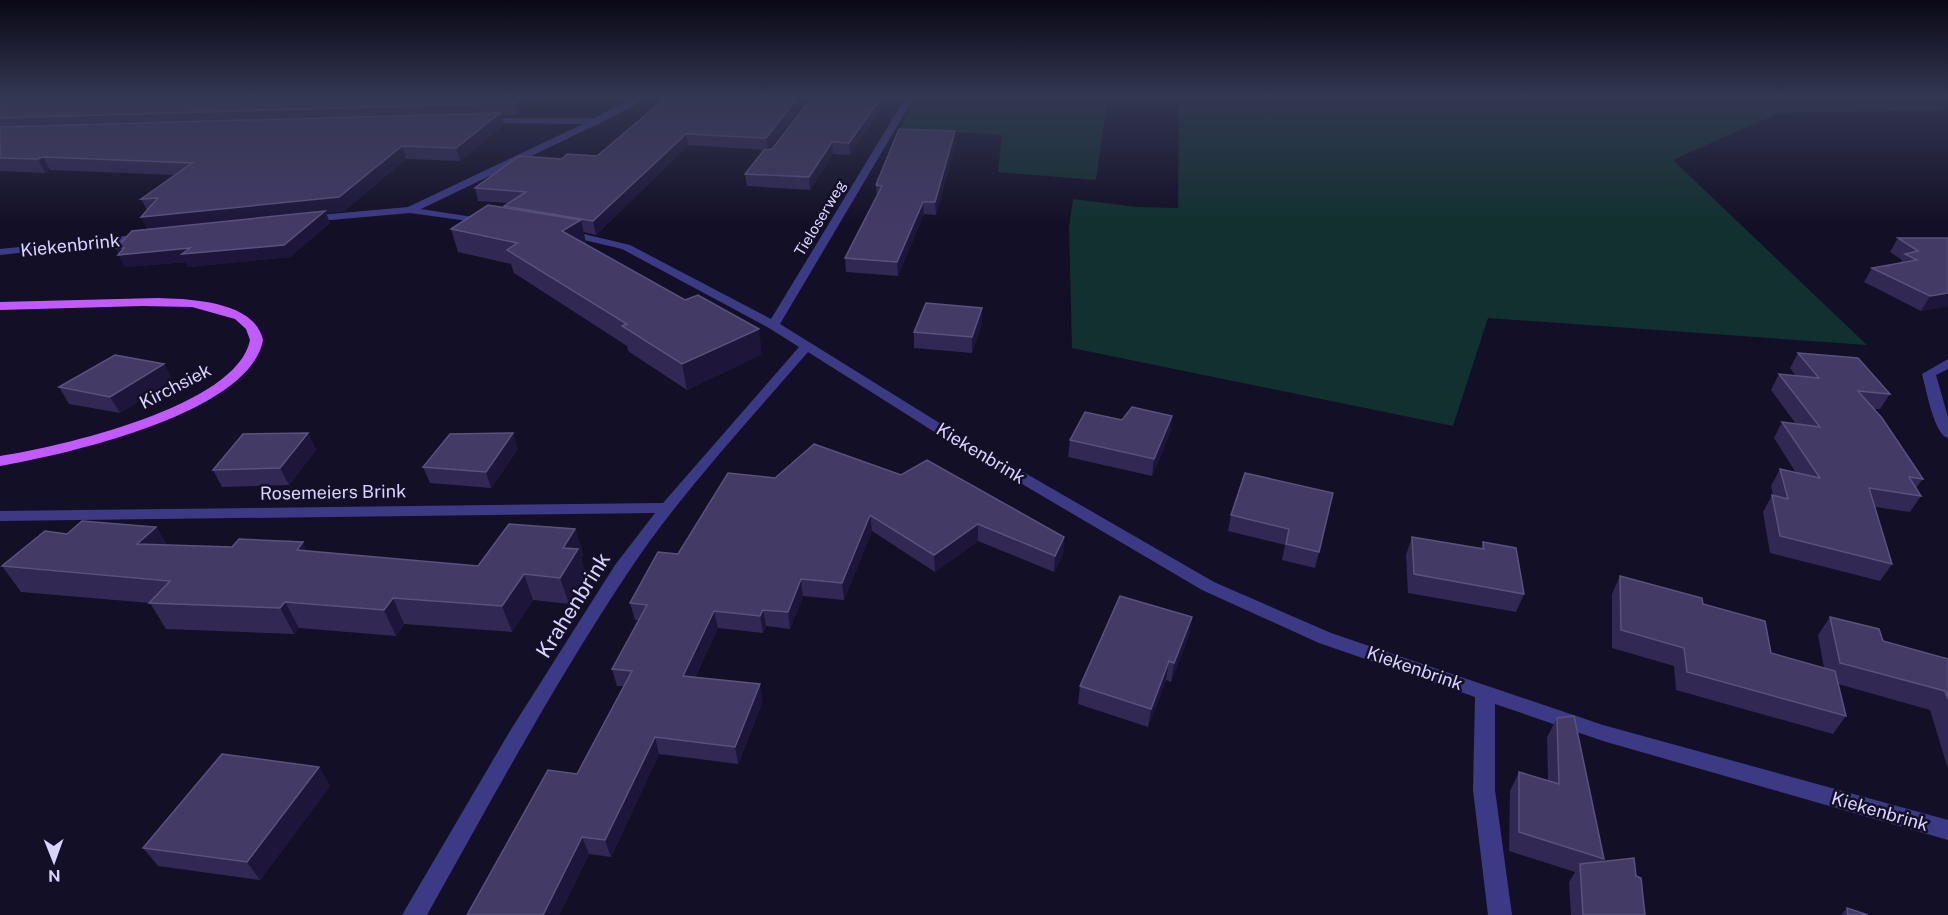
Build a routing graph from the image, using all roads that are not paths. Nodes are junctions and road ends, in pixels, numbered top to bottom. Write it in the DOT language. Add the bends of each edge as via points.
graph roads {
  1 [pos="560,139"];
  2 [pos="885,139"];
  3 [pos="410,210"];
  4 [pos="297,220"];
  5 [pos="496,224"];
  6 [pos="555,231"];
  7 [pos="155,236"];
  8 [pos="0,252"];
  9 [pos="0,306"];
  10 [pos="773,325"];
  11 [pos="807,345"];
  12 [pos="1948,363"];
  13 [pos="1948,434"];
  14 [pos="0,461"];
  15 [pos="667,508"];
  16 [pos="0,516"];
  17 [pos="1485,692"];
  18 [pos="1948,831"];
  19 [pos="414,915"];
  20 [pos="1500,915"];
  1 -- 3 [label="street"];
  2 -- 10 [label="street, Tieloserweg"];
  3 -- 4 [label="street"];
  3 -- 5 [label="street"];
  6 -- 10 [label="street, Kiekenbrink" via="626,248"];
  7 -- 8 [label="street, Kiekenbrink"];
  9 -- 14 [label="main road, Kirchsiek" via="193,304 241,316 258,340 242,368 192,404 82,444"];
  10 -- 11 [label="street, Kiekenbrink"];
  11 -- 15 [label="street, Krahenbrink"];
  11 -- 17 [label="street, Kiekenbrink" via="949,435 1208,586 1325,638"];
  12 -- 13 [label="street" via="1929,374"];
  15 -- 16 [label="street, Rosemeiers Brink"];
  15 -- 19 [label="street, Krahenbrink" via="621,569"];
  17 -- 18 [label="street, Kiekenbrink" via="1604,732"];
  17 -- 20 [label="street" via="1484,790"];
}
